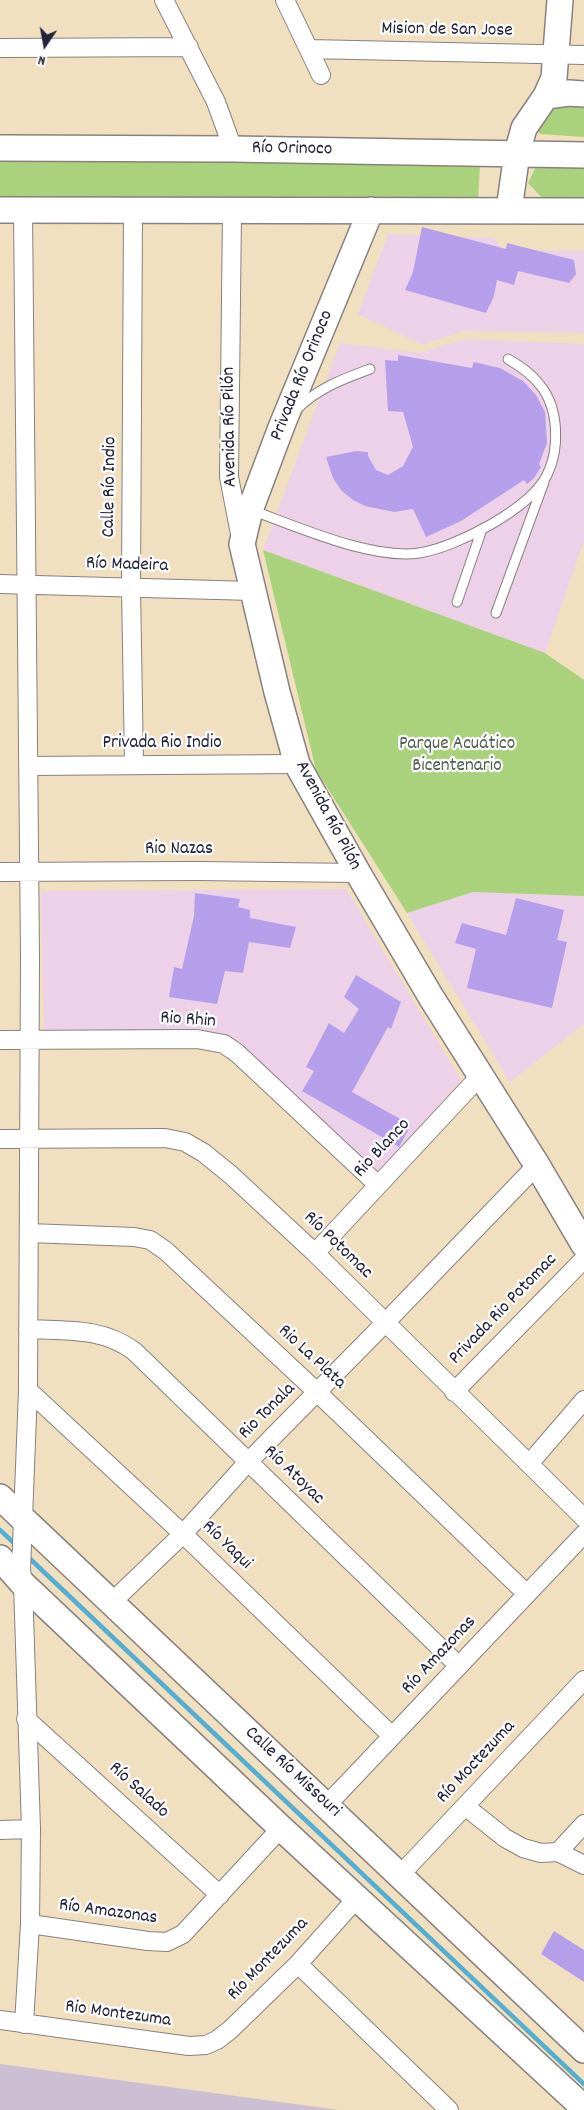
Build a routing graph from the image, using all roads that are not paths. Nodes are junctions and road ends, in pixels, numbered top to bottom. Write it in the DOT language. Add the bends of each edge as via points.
graph roads {
  1 [pos="164,0"];
  2 [pos="285,0"];
  3 [pos="560,0"];
  4 [pos="189,47"];
  5 [pos="0,48"];
  6 [pos="309,49"];
  7 [pos="557,54"];
  8 [pos="584,54"];
  9 [pos="322,75"];
  10 [pos="584,94"];
  11 [pos="546,96"];
  12 [pos="0,148"];
  13 [pos="233,149"];
  14 [pos="517,153"];
  15 [pos="584,155"];
  16 [pos="12,210"];
  17 [pos="371,210"];
  18 [pos="509,210"];
  19 [pos="133,211"];
  20 [pos="232,211"];
  21 [pos="584,211"];
  22 [pos="508,359"];
  23 [pos="370,369"];
  24 [pos="282,426"];
  25 [pos="546,477"];
  26 [pos="250,510"];
  27 [pos="482,529"];
  28 [pos="242,544"];
  29 [pos="0,584"];
  30 [pos="25,585"];
  31 [pos="131,587"];
  32 [pos="253,591"];
  33 [pos="457,602"];
  34 [pos="496,613"];
  35 [pos="134,764"];
  36 [pos="297,764"];
  37 [pos="28,766"];
  38 [pos="0,872"];
  39 [pos="29,872"];
  40 [pos="358,873"];
  41 [pos="0,1040"];
  42 [pos="29,1040"];
  43 [pos="481,1076"];
  44 [pos="29,1138"];
  45 [pos="0,1140"];
  46 [pos="537,1165"];
  47 [pos="378,1185"];
  48 [pos="29,1233"];
  49 [pos="584,1245"];
  50 [pos="315,1253"];
  51 [pos="584,1259"];
  52 [pos="385,1324"];
  53 [pos="28,1328"];
  54 [pos="28,1390"];
  55 [pos="454,1392"];
  56 [pos="318,1393"];
  57 [pos="584,1400"];
  58 [pos="248,1462"];
  59 [pos="529,1464"];
  60 [pos="0,1497"];
  61 [pos="584,1518"];
  62 [pos="23,1528"];
  63 [pos="183,1534"];
  64 [pos="584,1534"];
  65 [pos="15,1571"];
  66 [pos="527,1594"];
  67 [pos="112,1602"];
  68 [pos="460,1666"];
  69 [pos="584,1680"];
  70 [pos="26,1718"];
  71 [pos="392,1736"];
  72 [pos="326,1806"];
  73 [pos="466,1807"];
  74 [pos="584,1824"];
  75 [pos="281,1828"];
  76 [pos="32,1829"];
  77 [pos="0,1830"];
  78 [pos="558,1852"];
  79 [pos="584,1865"];
  80 [pos="400,1875"];
  81 [pos="220,1895"];
  82 [pos="357,1898"];
  83 [pos="30,1924"];
  84 [pos="298,1964"];
  85 [pos="0,2020"];
  86 [pos="24,2024"];
  87 [pos="206,2045"];
  88 [pos="584,2050"];
  89 [pos="584,2109"];
  90 [pos="449,2110"];
  1 -- 4 [label="street"];
  2 -- 6 [label="street"];
  3 -- 7 [label="street"];
  4 -- 5 [label="street"];
  4 -- 13 [label="street" via="216,102"];
  6 -- 7 [label="street, Mision de San Jose"];
  6 -- 9 [label="street"];
  7 -- 8 [label="street, Mision de San Jose"];
  7 -- 11 [label="street" via="554,78"];
  10 -- 11 [label="street"];
  11 -- 14 [label="street" via="524,128"];
  12 -- 13 [label="street, Río Orinoco"];
  13 -- 14 [label="street, Río Orinoco"];
  14 -- 15 [label="street, Río Orinoco"];
  14 -- 18 [label="street"];
  16 -- 19 [label="street"];
  16 -- 30 [label="street"];
  17 -- 18 [label="street"];
  17 -- 20 [label="street"];
  17 -- 24 [label="street, Privada Río Orinoco"];
  18 -- 21 [label="street"];
  19 -- 20 [label="street"];
  19 -- 31 [label="street, Calle Río Indio"];
  20 -- 28 [label="street, Avenida Río Pilón" via="229,477"];
  22 -- 25 [label="lane" via="526,370 541,386 551,407 555,439 553,459"];
  23 -- 24 [label="lane" via="315,392"];
  24 -- 26 [label="street, Privada Río Orinoco"];
  25 -- 27 [label="lane" via="527,498"];
  25 -- 34 [label="lane"];
  26 -- 27 [label="lane" via="353,544 388,552 418,553 443,547"];
  26 -- 28 [label="street, Privada Río Orinoco"];
  27 -- 33 [label="lane"];
  28 -- 32 [label="street, Avenida Río Pilón"];
  29 -- 30 [label="street, Río Madeira"];
  30 -- 31 [label="street, Río Madeira"];
  30 -- 37 [label="street"];
  31 -- 32 [label="street, Río Madeira"];
  31 -- 35 [label="street, Calle Río Indio"];
  32 -- 36 [label="street, Avenida Río Pilón"];
  35 -- 36 [label="street, Privada Rio Indio"];
  35 -- 37 [label="street, Privada Rio Indio"];
  36 -- 40 [label="street, Avenida Río Pilón"];
  37 -- 39 [label="street"];
  38 -- 39 [label="street, Rio Nazas"];
  39 -- 40 [label="street, Rio Nazas"];
  39 -- 42 [label="street"];
  40 -- 43 [label="street, Avenida Río Pilón"];
  41 -- 42 [label="street, Rio Rhin"];
  42 -- 44 [label="street"];
  42 -- 47 [label="street, Rio Rhin" via="197,1039 224,1044"];
  43 -- 46 [label="street, Avenida Río Pilón"];
  43 -- 47 [label="street, Rio Blanco"];
  44 -- 45 [label="street, Río Potomac"];
  44 -- 48 [label="street"];
  44 -- 50 [label="street, Río Potomac" via="165,1138 185,1142 231,1175"];
  46 -- 49 [label="street, Avenida Río Pilón"];
  46 -- 52 [label="street, Rio Tonala"];
  47 -- 50 [label="street, Rio Blanco"];
  48 -- 53 [label="street"];
  48 -- 56 [label="street, Rio La Plata" via="150,1240 166,1251"];
  50 -- 52 [label="street, Río Potomac"];
  51 -- 55 [label="street, Privada Rio Potomac"];
  52 -- 55 [label="street, Río Potomac"];
  52 -- 56 [label="street, Rio Tonala"];
  53 -- 54 [label="street"];
  53 -- 58 [label="street, Río Atoyac" via="93,1332 121,1342"];
  54 -- 62 [label="street"];
  54 -- 63 [label="street, Río Yaqui"];
  55 -- 59 [label="street, Río Potomac"];
  56 -- 58 [label="street, Rio Tonala"];
  56 -- 66 [label="street, Rio La Plata"];
  57 -- 59 [label="street"];
  58 -- 63 [label="street, Rio Tonala"];
  58 -- 68 [label="street, Río Atoyac"];
  59 -- 61 [label="street, Río Potomac"];
  60 -- 62 [label="street, Calle Río Missouri"];
  62 -- 65 [label="street"];
  62 -- 67 [label="street, Calle Río Missouri"];
  63 -- 67 [label="street, Rio Tonala"];
  63 -- 71 [label="street, Río Yaqui"];
  64 -- 66 [label="street, Río Amazonas"];
  65 -- 70 [label="street"];
  65 -- 75 [label="street"];
  66 -- 68 [label="street, Río Amazonas"];
  67 -- 72 [label="street, Calle Río Missouri"];
  68 -- 71 [label="street, Río Amazonas"];
  69 -- 73 [label="street, Río Moctezuma"];
  70 -- 76 [label="street"];
  70 -- 81 [label="street, Río Salado"];
  71 -- 72 [label="street, Río Amazonas"];
  72 -- 80 [label="street, Calle Río Missouri"];
  73 -- 78 [label="street" via="523,1848 541,1853"];
  73 -- 80 [label="street, Río Moctezuma"];
  74 -- 78 [label="street"];
  75 -- 81 [label="street, Río Amazonas"];
  75 -- 82 [label="street"];
  76 -- 77 [label="street"];
  76 -- 83 [label="street"];
  78 -- 79 [label="street"];
  80 -- 88 [label="street, Calle Río Missouri"];
  81 -- 83 [label="street, Río Amazonas" via="183,1934 167,1942"];
  82 -- 84 [label="street, Río Montezuma"];
  82 -- 89 [label="street"];
  83 -- 86 [label="street"];
  84 -- 87 [label="street, Río Montezuma" via="230,2030"];
  84 -- 90 [label="street"];
  85 -- 86 [label="street, Rio Montezuma"];
  86 -- 87 [label="street, Rio Montezuma" via="189,2046"];
}
